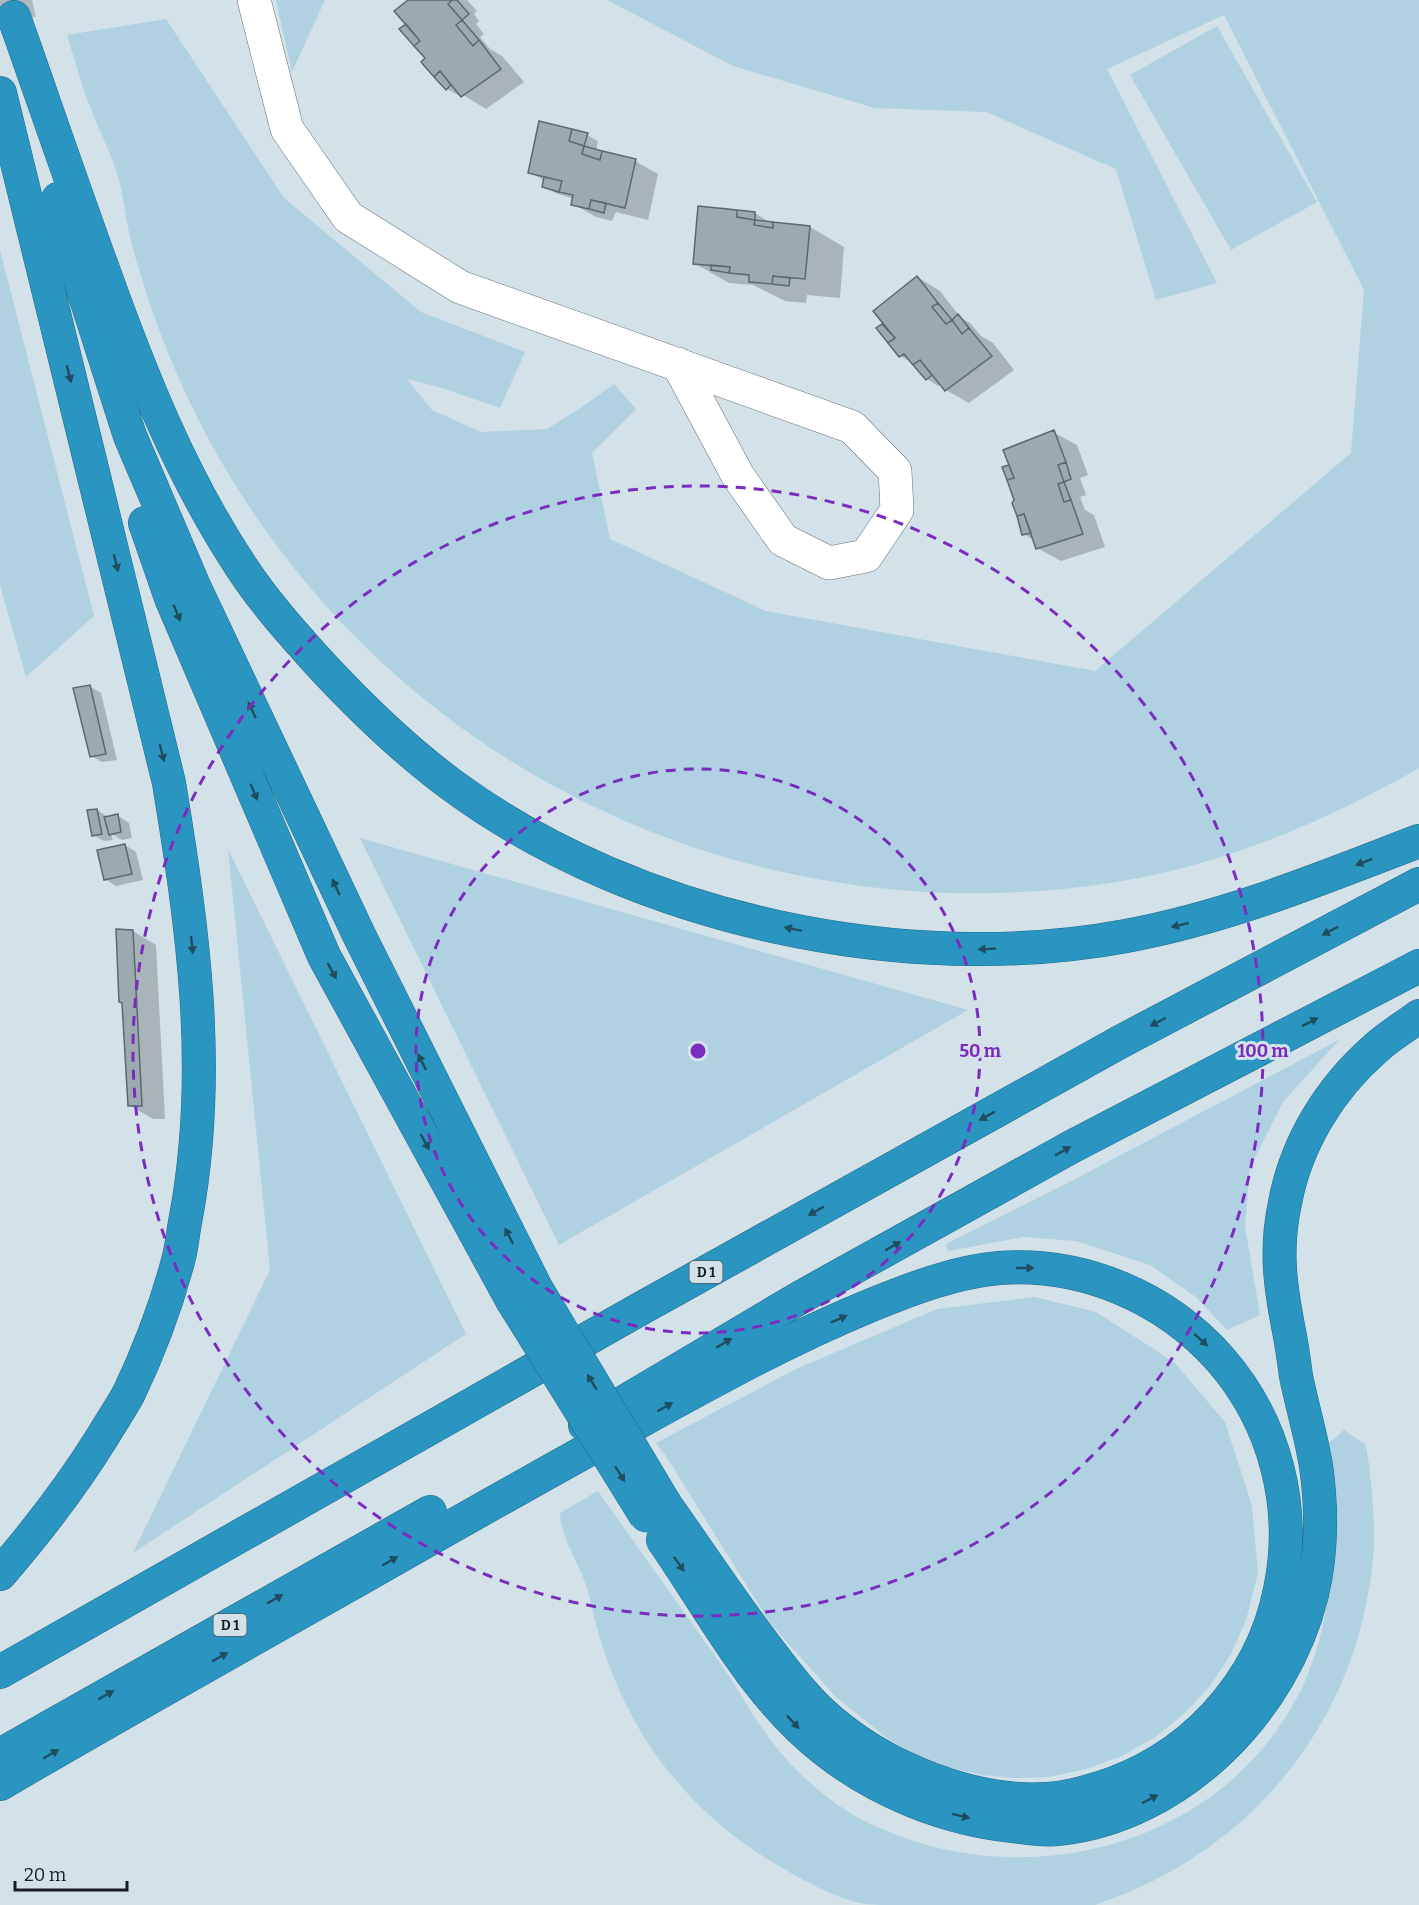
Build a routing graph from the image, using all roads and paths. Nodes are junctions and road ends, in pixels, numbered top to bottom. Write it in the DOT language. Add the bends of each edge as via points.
graph roads {
  1 [pos="254,0"];
  2 [pos="12,9"];
  3 [pos="4,107"];
  4 [pos="678,364"];
  5 [pos="1419,841"];
  6 [pos="1419,884"];
  7 [pos="1419,966"];
  8 [pos="1419,1017"];
  9 [pos="524,1294"];
  10 [pos="656,1510"];
  11 [pos="0,1574"];
  12 [pos="0,1672"];
  13 [pos="0,1755"];
  14 [pos="0,1784"];
  1 -- 4 [label="lane" via="287,129 348,217 460,287"];
  5 -- 2 [label="highway, one-way" via="1257,903 1186,923 1049,946 975,950 888,946 714,911 642,888 525,832 459,791 386,732 276,615 243,570 212,520 136,362"];
  9 -- 2 [label="highway, one-way" via="193,584 130,436 72,255"];
  3 -- 9 [label="highway, one-way" via="171,598 314,935"];
  3 -- 11 [label="highway, one-way" via="169,783 198,1013 199,1114 178,1260 157,1326 128,1395 81,1472"];
  4 -- 4 [label="lane" via="738,477 783,540 829,563 866,556 897,510 895,471 852,427"];
  6 -- 12 [label="highway, D 1, one-way" via="1099,1053"];
  13 -- 7 [label="highway, D 1, one-way" via="1083,1140"];
  10 -- 8 [label="highway, one-way" via="687,1575 777,1705 801,1731 866,1778 949,1813 992,1824 1037,1829 1097,1821 1171,1788 1205,1764 1261,1705 1300,1633 1312,1594 1320,1506 1315,1462 1282,1299 1279,1265 1285,1200 1308,1134 1327,1102 1377,1047"];
  9 -- 10 [label="highway, bridge"];
  14 -- 10 [label="highway, one-way" via="716,1379 844,1316 964,1273 1000,1268 1076,1273 1146,1299 1178,1320 1232,1372 1251,1402 1278,1467 1287,1537 1277,1606 1263,1646 1216,1715 1152,1767 1114,1784 1044,1800 950,1786 887,1760 848,1734 804,1695"];
}
